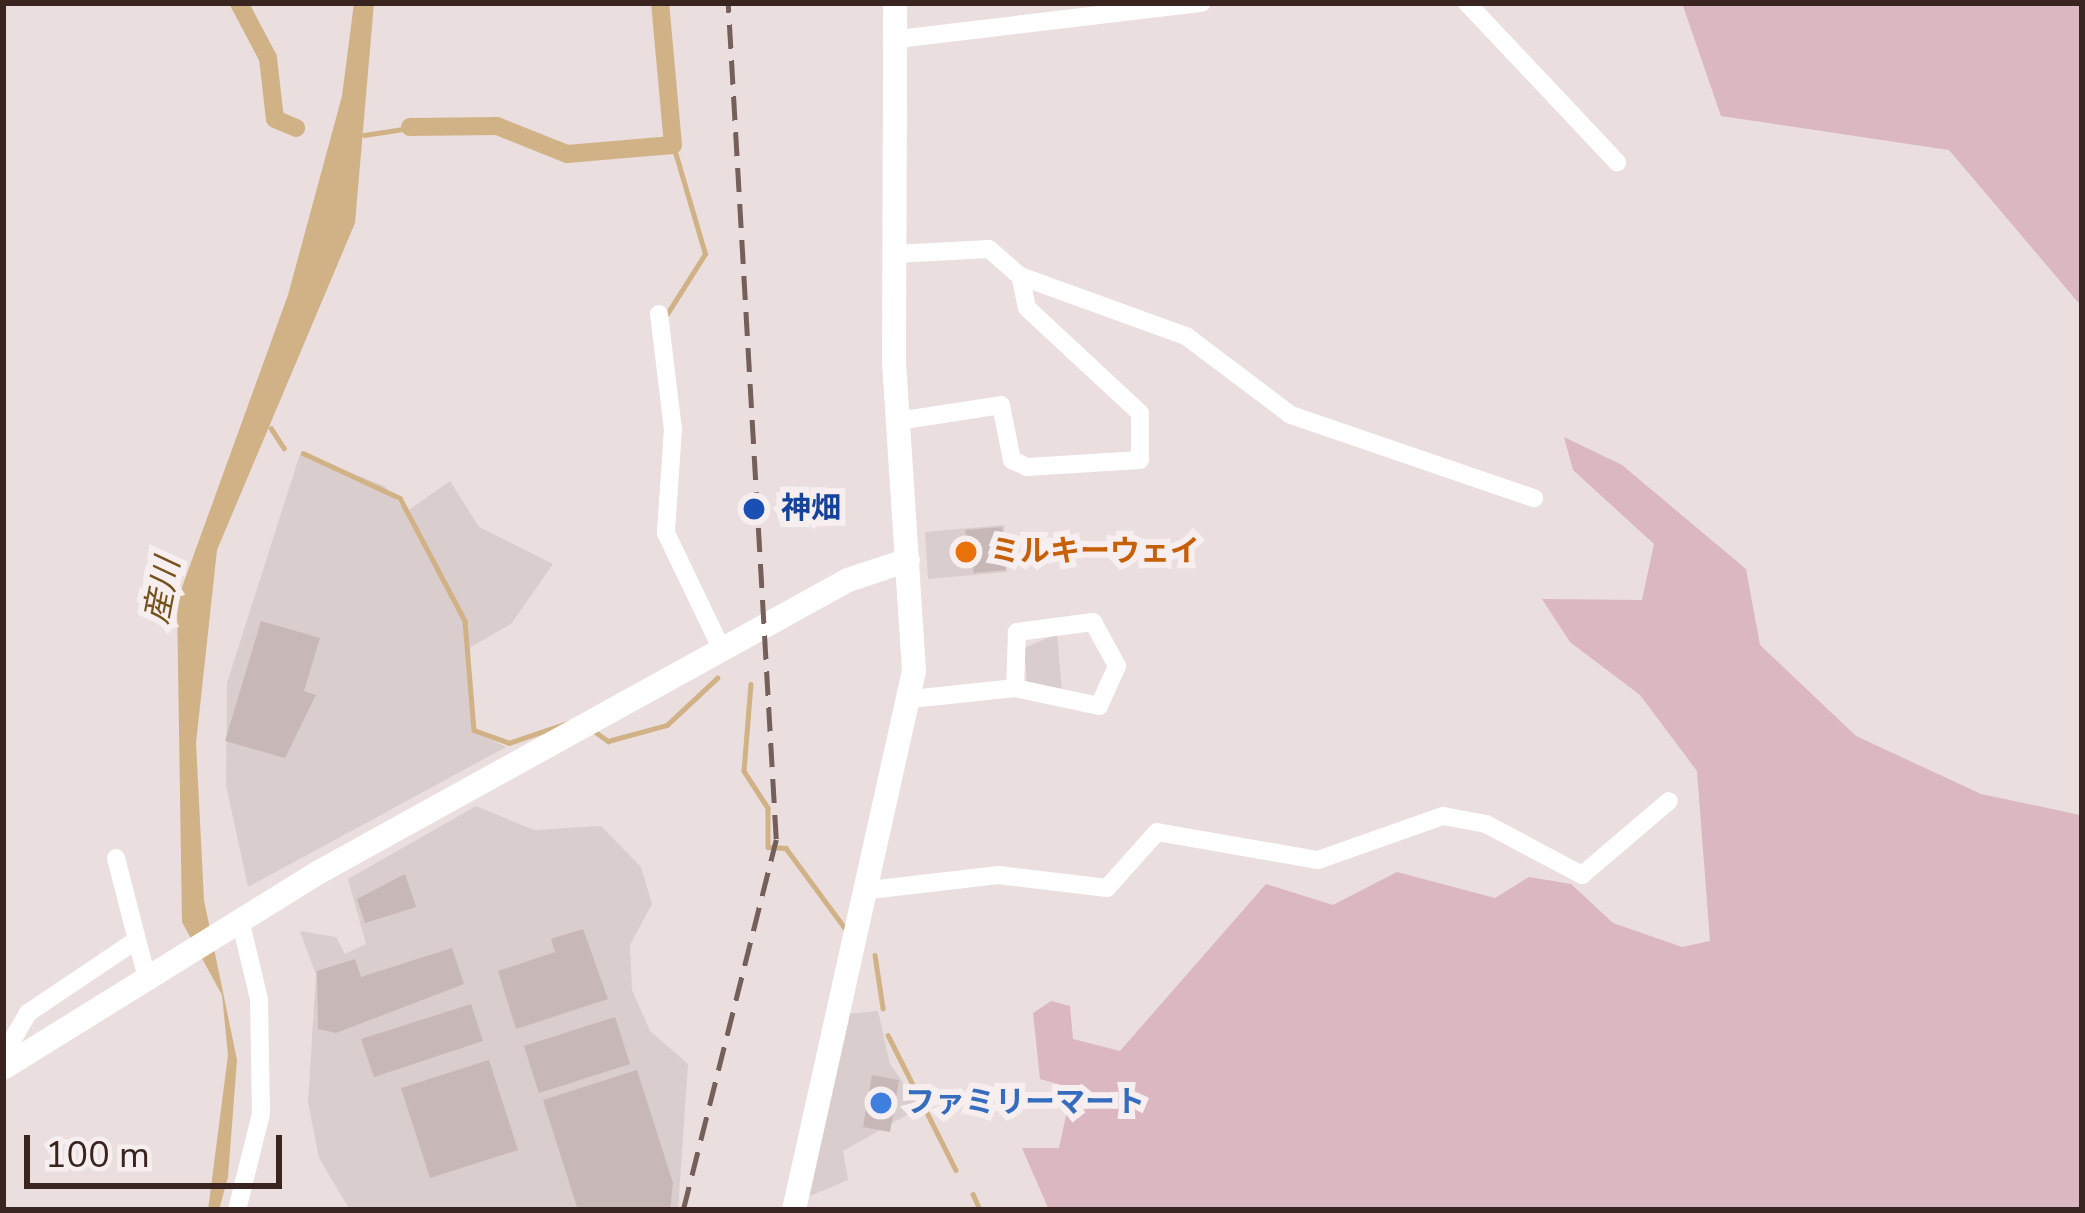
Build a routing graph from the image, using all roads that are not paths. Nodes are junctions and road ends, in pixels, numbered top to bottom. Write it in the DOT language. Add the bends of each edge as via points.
graph roads {
  1 [pos="895,3"];
  2 [pos="1202,3"];
  3 [pos="1467,3"];
  4 [pos="1147,7"];
  5 [pos="898,39"];
  6 [pos="1617,162"];
  7 [pos="896,254"];
  8 [pos="1020,276"];
  9 [pos="659,314"];
  10 [pos="898,421"];
  11 [pos="1534,498"];
  12 [pos="908,560"];
  13 [pos="721,648"];
  14 [pos="1015,688"];
  15 [pos="911,699"];
  16 [pos="1669,801"];
  17 [pos="116,858"];
  18 [pos="870,890"];
  19 [pos="236,923"];
  20 [pos="135,941"];
  21 [pos="150,978"];
  22 [pos="3,1056"];
  23 [pos="3,1068"];
  24 [pos="237,1210"];
  25 [pos="794,1210"];
  1 -- 5 [label="street"];
  2 -- 4 [label="street"];
  3 -- 6 [label="street"];
  4 -- 5 [label="street"];
  5 -- 7 [label="street"];
  7 -- 8 [label="street" via="976,246"];
  7 -- 10 [label="street"];
  8 -- 10 [label="street" via="1027,308 1140,412 1140,460 1027,466 1012,460 1000,405"];
  8 -- 11 [label="street" via="1186,337 1291,415"];
  9 -- 13 [label="street" via="674,429 666,533"];
  10 -- 12 [label="street"];
  12 -- 13 [label="street"];
  12 -- 15 [label="street"];
  13 -- 19 [label="street"];
  14 -- 14 [label="street" via="1099,706 1117,666 1094,622 1017,632"];
  14 -- 15 [label="street"];
  15 -- 18 [label="street"];
  16 -- 18 [label="street" via="1582,874 1486,824 1443,816 1318,860 1156,832 1108,888 998,875"];
  17 -- 20 [label="street"];
  18 -- 25 [label="street"];
  19 -- 21 [label="street"];
  19 -- 24 [label="street" via="259,999 261,1114"];
  20 -- 21 [label="street"];
  20 -- 22 [label="street" via="28,1013"];
  21 -- 23 [label="street"];
}
